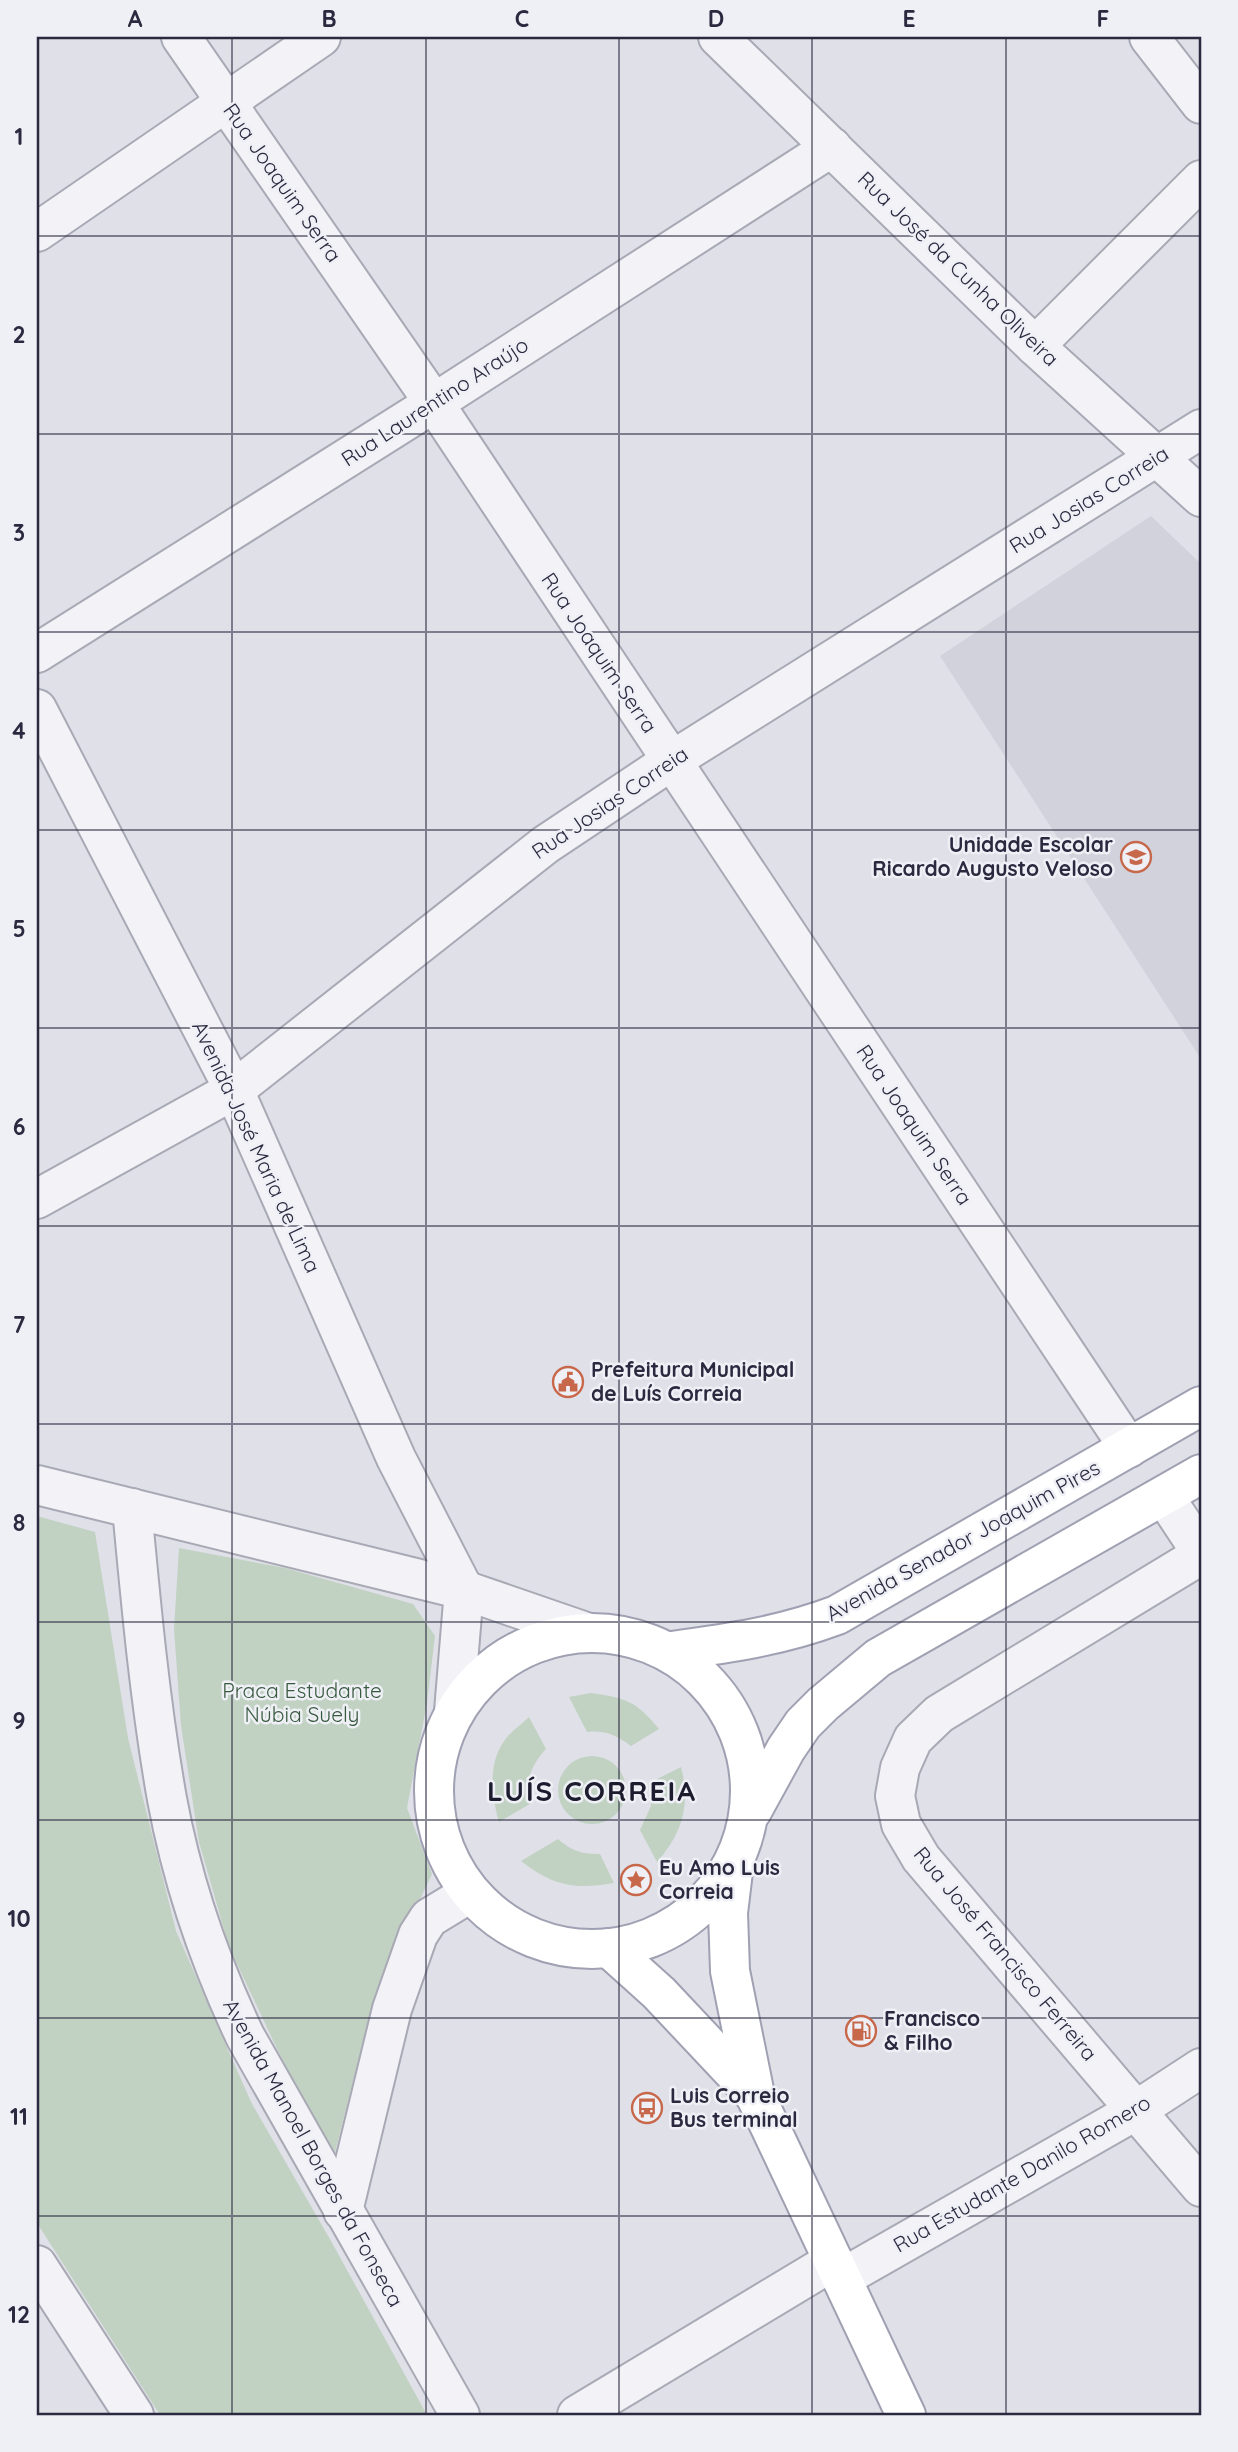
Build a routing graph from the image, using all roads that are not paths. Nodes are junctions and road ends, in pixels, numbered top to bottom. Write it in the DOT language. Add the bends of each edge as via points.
graph roads {
  1 [pos="181,37"];
  2 [pos="321,37"];
  3 [pos="718,37"];
  4 [pos="1149,37"];
  5 [pos="227,103"];
  6 [pos="1201,104"];
  7 [pos="832,147"];
  8 [pos="1201,180"];
  9 [pos="37,232"];
  10 [pos="1035,346"];
  11 [pos="434,403"];
  12 [pos="1201,429"];
  13 [pos="1158,457"];
  14 [pos="1201,497"];
  15 [pos="37,653"];
  16 [pos="37,709"];
  17 [pos="671,761"];
  18 [pos="234,1090"];
  19 [pos="37,1199"];
  20 [pos="1201,1406"];
  21 [pos="1129,1448"];
  22 [pos="1201,1474"];
  23 [pos="37,1485"];
  24 [pos="1164,1496"];
  25 [pos="132,1508"];
  26 [pos="1201,1554"];
  27 [pos="464,1590"];
  28 [pos="589,1633"];
  29 [pos="672,1651"];
  30 [pos="454,1711"];
  31 [pos="749,1816"];
  32 [pos="734,1860"];
  33 [pos="470,1893"];
  34 [pos="609,1948"];
  35 [pos="1201,2068"];
  36 [pos="755,2095"];
  37 [pos="1135,2111"];
  38 [pos="1201,2187"];
  39 [pos="343,2211"];
  40 [pos="37,2265"];
  41 [pos="837,2270"];
  42 [pos="134,2415"];
  43 [pos="460,2415"];
  44 [pos="577,2415"];
  45 [pos="906,2415"];
  1 -- 5 [label="street, Rua Joaquim Serra"];
  2 -- 5 [label="street"];
  3 -- 7 [label="street, Rua José da Cunha Oliveira"];
  4 -- 6 [label="street"];
  5 -- 9 [label="street"];
  5 -- 11 [label="street, Rua Joaquim Serra"];
  7 -- 10 [label="street, Rua José da Cunha Oliveira"];
  7 -- 11 [label="street, Rua Laurentino Araújo"];
  8 -- 10 [label="street"];
  10 -- 13 [label="street, Rua José da Cunha Oliveira"];
  11 -- 15 [label="street, Rua Laurentino Araújo"];
  11 -- 17 [label="street, Rua Joaquim Serra"];
  12 -- 13 [label="street, Rua Josias Correia"];
  13 -- 14 [label="street, Rua José da Cunha Oliveira"];
  13 -- 17 [label="street, Rua Josias Correia"];
  16 -- 18 [label="street, Avenida José Maria de Lima"];
  17 -- 18 [label="street, Rua Josias Correia" via="545,845"];
  17 -- 21 [label="street, Rua Joaquim Serra"];
  18 -- 19 [label="street, Rua Josias Correia"];
  18 -- 27 [label="street, Avenida José Maria de Lima" via="396,1458"];
  20 -- 21 [label="main road, Avenida Senador Joaquim Pires"];
  21 -- 29 [label="main road, Avenida Senador Joaquim Pires" via="837,1615 758,1639"];
  22 -- 24 [label="main road"];
  23 -- 25 [label="street"];
  24 -- 26 [label="street"];
  24 -- 31 [label="main road" via="878,1658 803,1724"];
  25 -- 27 [label="street"];
  25 -- 39 [label="street, Avenida Manoel Borges da Fonseca" via="146,1655 167,1800 203,1933 245,2036"];
  26 -- 37 [label="street, Rua José Francisco Ferreira" via="939,1714 913,1739 900,1768 895,1796 901,1824 921,1858"];
  27 -- 28 [label="street"];
  27 -- 30 [label="street"];
  28 -- 29 [label="main road" via="636,1639"];
  28 -- 30 [label="main road" via="536,1643 489,1670"];
  29 -- 31 [label="main road" via="713,1688 737,1727 750,1771"];
  30 -- 33 [label="main road" via="436,1757 432,1805 444,1852"];
  31 -- 32 [label="main road"];
  32 -- 34 [label="main road" via="704,1903 660,1934"];
  32 -- 36 [label="main road" via="728,1913 730,1970"];
  33 -- 34 [label="main road" via="506,1925 556,1946"];
  33 -- 39 [label="street" via="429,1918 418,1935 393,2009"];
  34 -- 36 [label="main road" via="659,1993"];
  35 -- 37 [label="street, Rua Estudante Danilo Romero"];
  36 -- 41 [label="main road"];
  37 -- 38 [label="street, Rua José Francisco Ferreira"];
  37 -- 41 [label="street, Rua Estudante Danilo Romero"];
  39 -- 43 [label="street, Avenida Manoel Borges da Fonseca"];
  40 -- 42 [label="street"];
  41 -- 44 [label="street, Rua Estudante Danilo Romero"];
  41 -- 45 [label="main road"];
}
